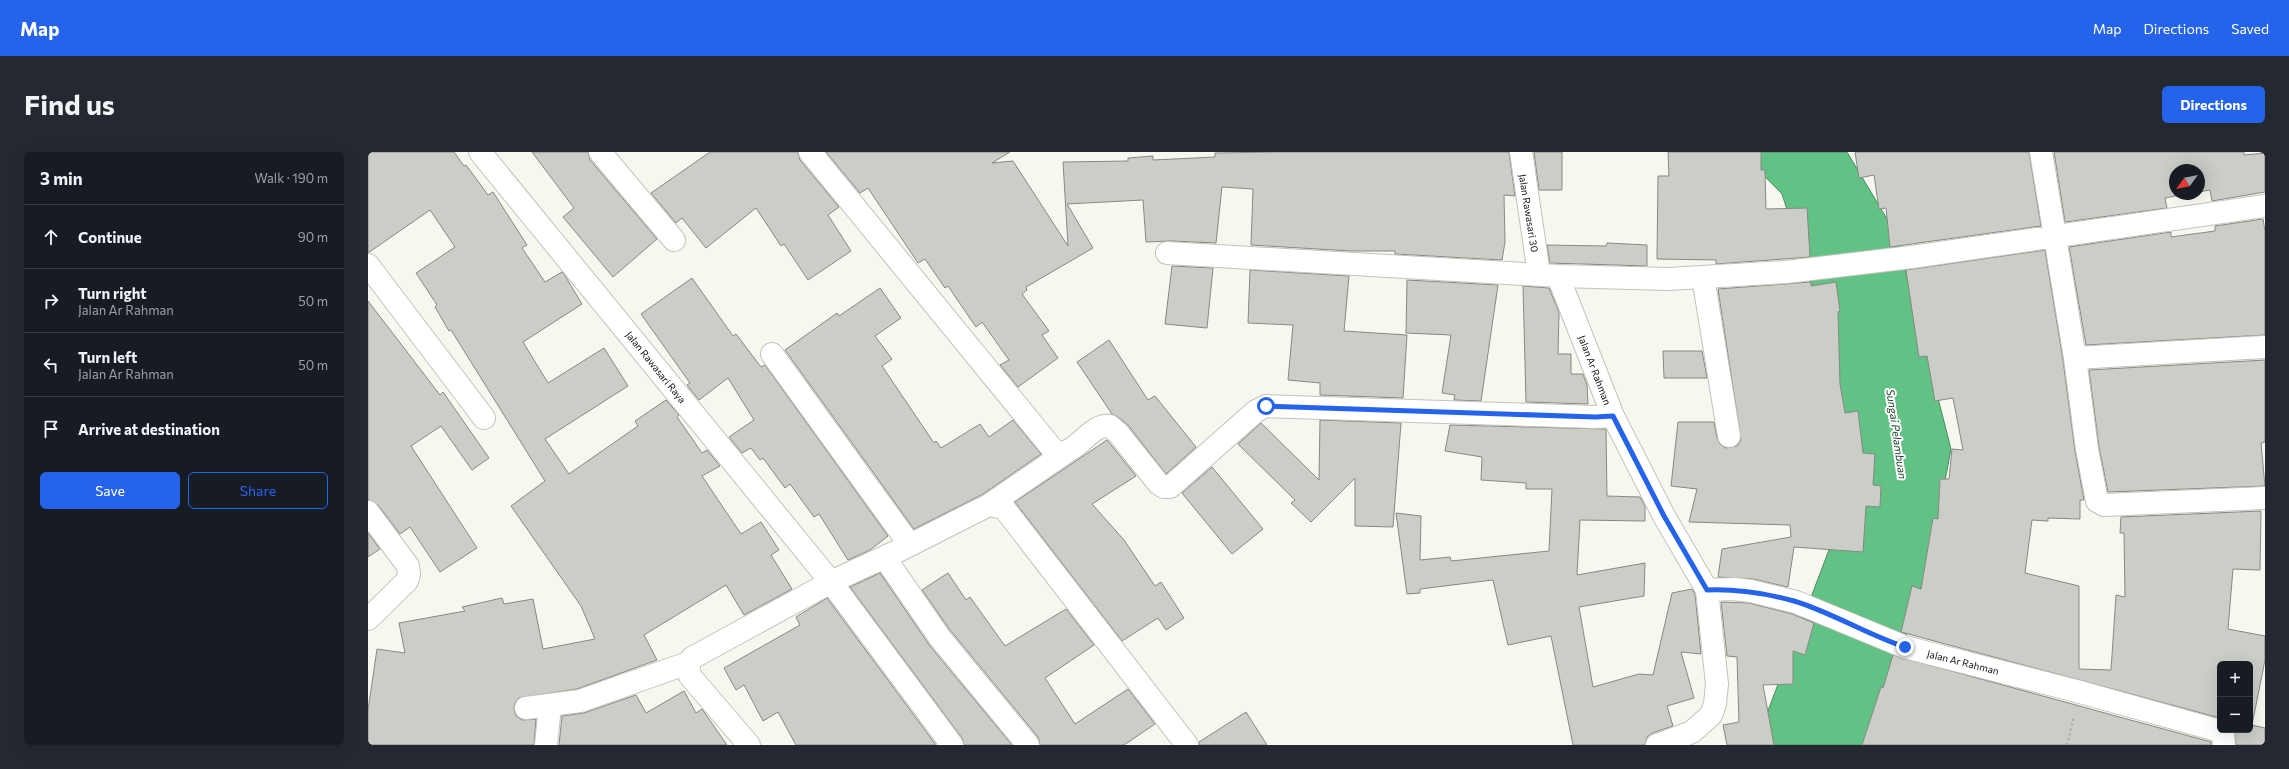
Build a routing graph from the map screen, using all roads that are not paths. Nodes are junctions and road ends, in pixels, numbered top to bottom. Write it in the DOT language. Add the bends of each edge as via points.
graph roads {
  1 [pos="480,152"];
  2 [pos="600,152"];
  3 [pos="810,152"];
  4 [pos="1521,152"];
  5 [pos="2041,152"];
  6 [pos="2265,206"];
  7 [pos="2054,238"];
  8 [pos="674,240"];
  9 [pos="1167,253"];
  10 [pos="368,265"];
  11 [pos="1548,275"];
  12 [pos="1703,277"];
  13 [pos="2265,347"];
  14 [pos="772,354"];
  15 [pos="2075,358"];
  16 [pos="1613,416"];
  17 [pos="484,418"];
  18 [pos="1729,436"];
  19 [pos="1065,453"];
  20 [pos="2265,498"];
  21 [pos="989,506"];
  22 [pos="368,512"];
  23 [pos="910,545"];
  24 [pos="885,558"];
  25 [pos="831,582"];
  26 [pos="1707,590"];
  27 [pos="368,619"];
  28 [pos="688,663"];
  29 [pos="550,706"];
  30 [pos="526,708"];
  31 [pos="546,745"];
  32 [pos="749,745"];
  33 [pos="952,745"];
  34 [pos="1028,745"];
  35 [pos="1187,745"];
  36 [pos="1657,745"];
  37 [pos="2224,745"];
  1 -- 25 [label="street, Jalan Rawasari Raya"];
  2 -- 8 [label="street"];
  3 -- 19 [label="street" via="1051,448 1055,452"];
  4 -- 11 [label="street, Jalan Rawasari 30"];
  5 -- 7 [label="street"];
  6 -- 7 [label="street"];
  7 -- 12 [label="street" via="1786,272"];
  7 -- 15 [label="street"];
  9 -- 11 [label="street"];
  10 -- 17 [label="street"];
  11 -- 12 [label="street" via="1668,279"];
  11 -- 16 [label="street, Jalan Ar Rahman"];
  12 -- 18 [label="street"];
  13 -- 15 [label="street"];
  14 -- 23 [label="street"];
  15 -- 20 [label="street" via="2087,450 2097,501 2100,504"];
  16 -- 19 [label="street" via="1266,406 1256,411 1170,487 1158,483 1110,426 1099,427"];
  16 -- 26 [label="street, Jalan Ar Rahman" via="1664,516"];
  19 -- 21 [label="street"];
  21 -- 23 [label="street"];
  21 -- 35 [label="street" via="1004,508"];
  22 -- 27 [label="street" via="408,566 410,574 407,581"];
  23 -- 24 [label="street"];
  24 -- 25 [label="street"];
  24 -- 34 [label="street" via="940,638"];
  25 -- 28 [label="street" via="697,654"];
  25 -- 33 [label="street, Jalan Rawasari Raya"];
  26 -- 36 [label="street" via="1717,684 1712,715 1697,728"];
  26 -- 37 [label="street, Jalan Ar Rahman" via="1751,591 1804,605 1888,641 2220,731 2223,734"];
  28 -- 29 [label="street" via="580,702"];
  28 -- 32 [label="street" via="690,676"];
  29 -- 30 [label="street"];
  29 -- 31 [label="street"];
}
